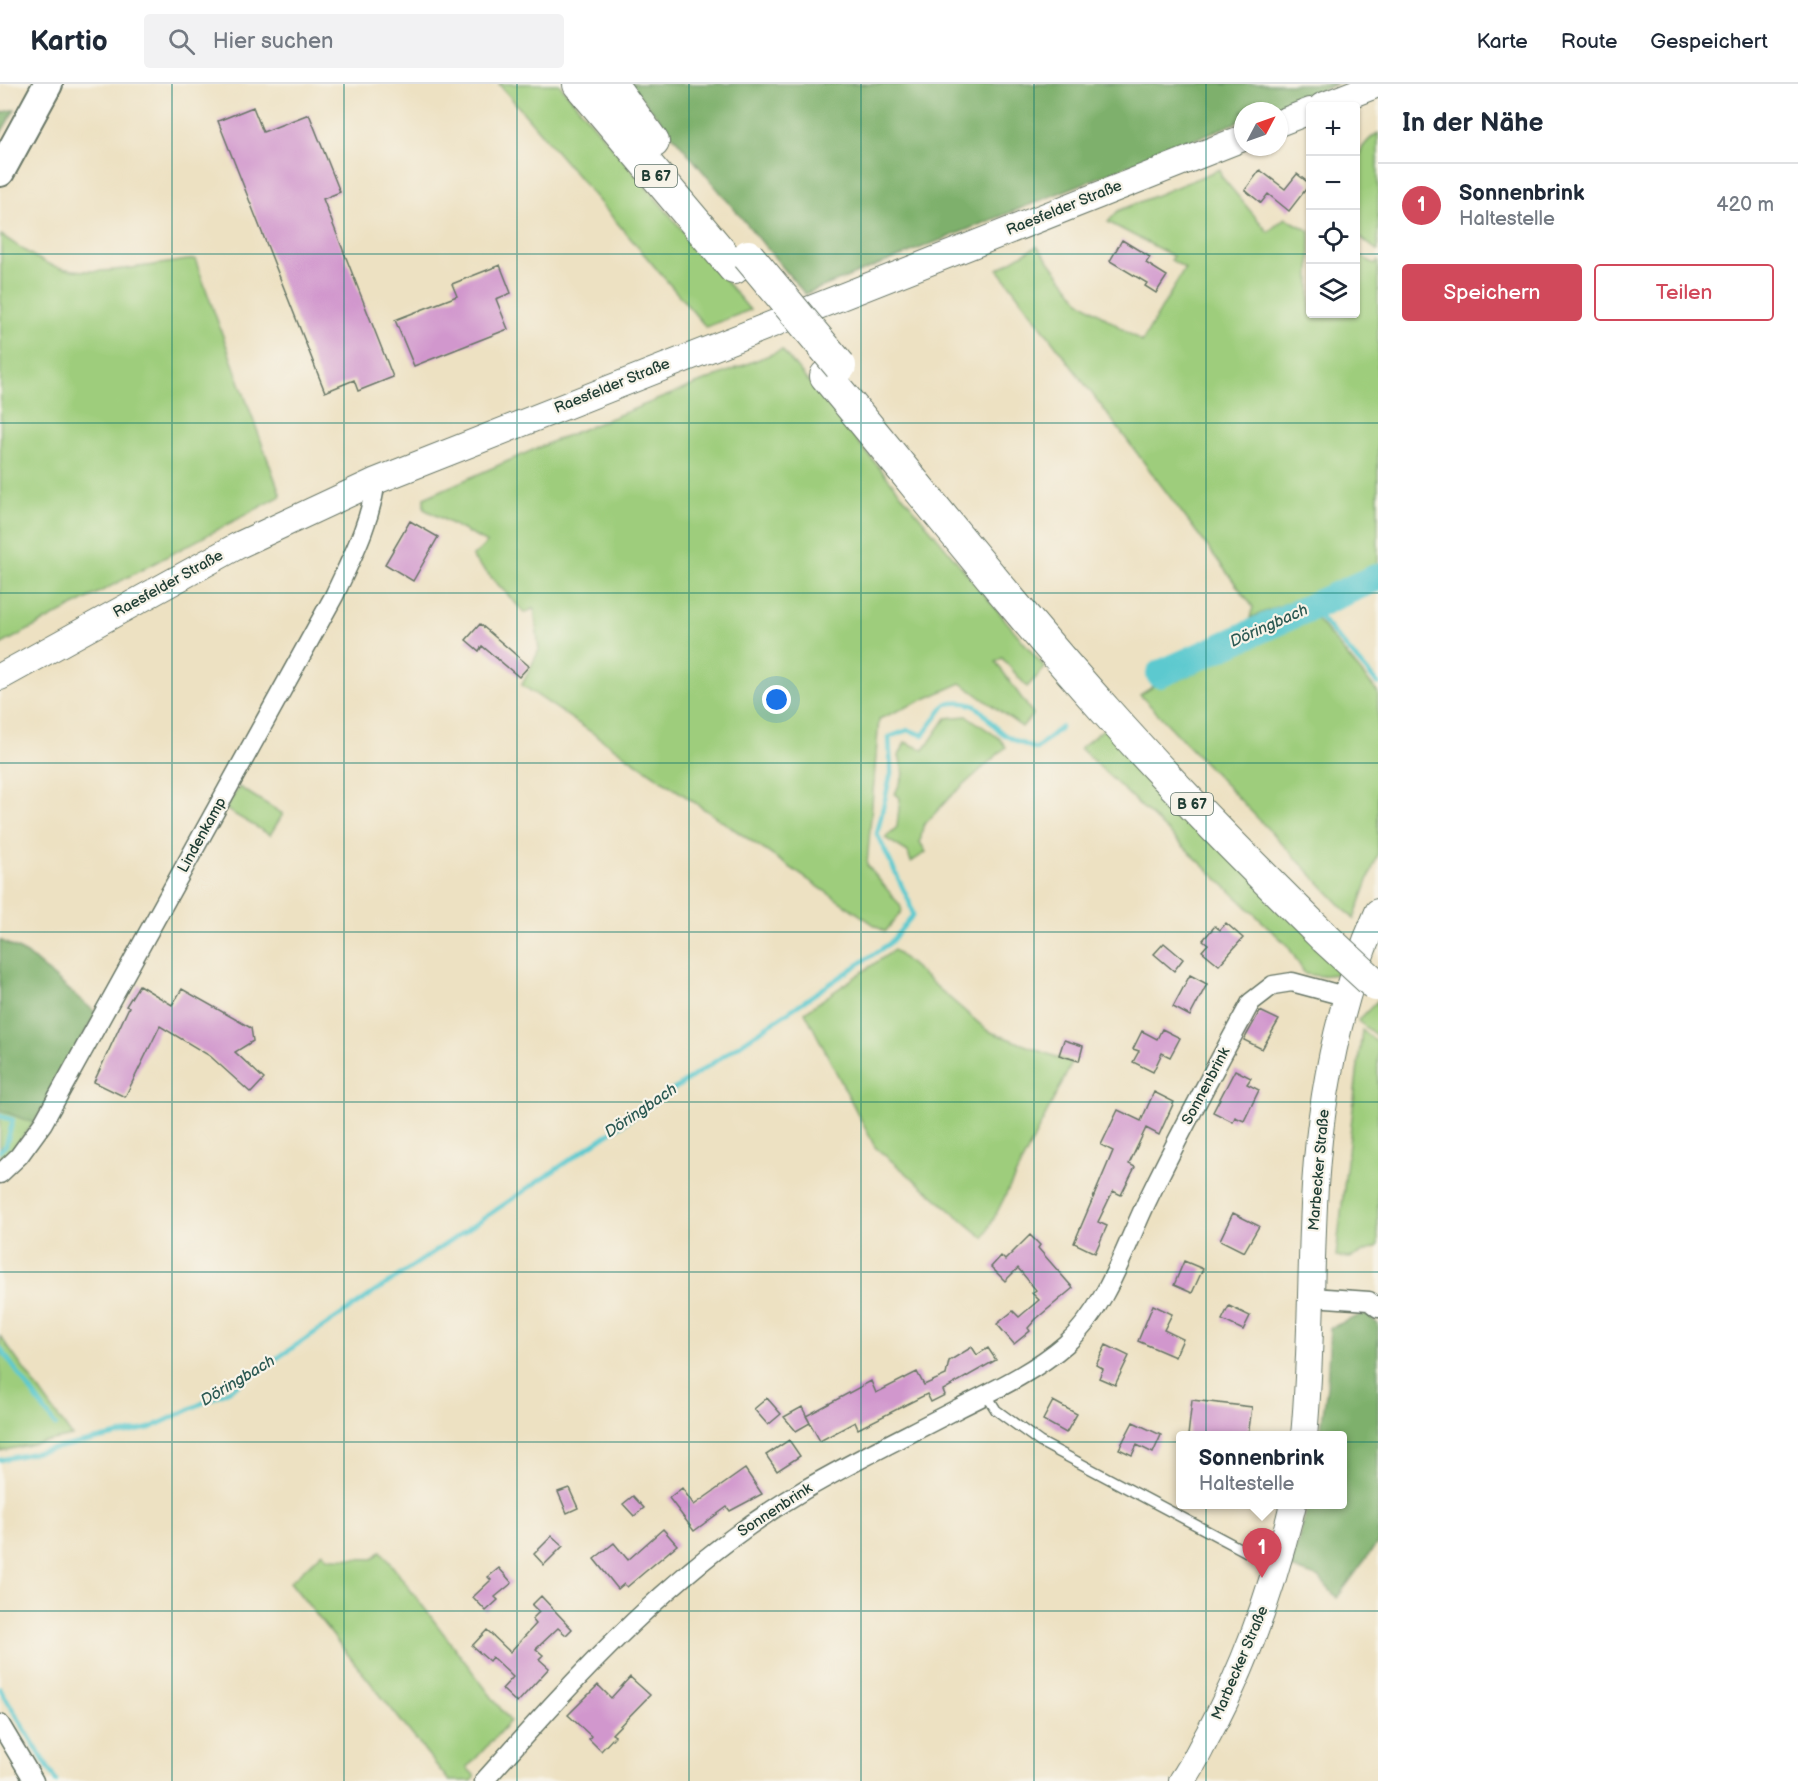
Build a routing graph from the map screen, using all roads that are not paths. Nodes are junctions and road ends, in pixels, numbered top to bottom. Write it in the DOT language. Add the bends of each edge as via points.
graph roads {
  1 [pos="48,84"];
  2 [pos="579,84"];
  3 [pos="600,84"];
  4 [pos="611,84"];
  5 [pos="1378,84"];
  6 [pos="1332,102"];
  7 [pos="1306,113"];
  8 [pos="1288,120"];
  9 [pos="653,142"];
  10 [pos="1234,142"];
  11 [pos="0,172"];
  12 [pos="741,262"];
  13 [pos="376,481"];
  14 [pos="0,677"];
  15 [pos="1378,912"];
  16 [pos="1370,983"];
  17 [pos="0,1174"];
  18 [pos="1312,1297"];
  19 [pos="1378,1308"];
  20 [pos="986,1394"];
  21 [pos="1304,1431"];
  22 [pos="1292,1509"];
  23 [pos="1276,1568"];
  24 [pos="0,1724"];
  25 [pos="34,1781"];
  26 [pos="484,1781"];
  27 [pos="1182,1781"];
  1 -- 11 [label="main road"];
  2 -- 12 [label="highway, B 67"];
  3 -- 9 [label="highway, B 67"];
  4 -- 9 [label="highway"];
  5 -- 6 [label="main road"];
  7 -- 8 [label="main road"];
  9 -- 12 [label="highway, B 67"];
  10 -- 13 [label="main road, Raesfelder Straße"];
  12 -- 16 [label="highway, B 67" via="1074,648 1330,931"];
  13 -- 14 [label="main road, Raesfelder Straße" via="239,544"];
  13 -- 17 [label="street, Lindenkamp" via="366,526 334,596 43,1123"];
  15 -- 16 [label="main road, Marbecker Straße"];
  16 -- 18 [label="main road, Marbecker Straße" via="1330,1068 1318,1144"];
  16 -- 20 [label="street, Sonnenbrink" via="1273,985 1251,1002 1149,1196 1099,1304 1066,1343"];
  18 -- 19 [label="street" via="1369,1301"];
  18 -- 21 [label="main road, Marbecker Straße"];
  20 -- 23 [label="lane" via="996,1410 1040,1442"];
  20 -- 26 [label="street, Sonnenbrink" via="803,1490 689,1570 599,1654"];
  22 -- 23 [label="main road, Marbecker Straße"];
  23 -- 27 [label="main road, Marbecker Straße" via="1248,1652"];
  24 -- 25 [label="street"];
}
